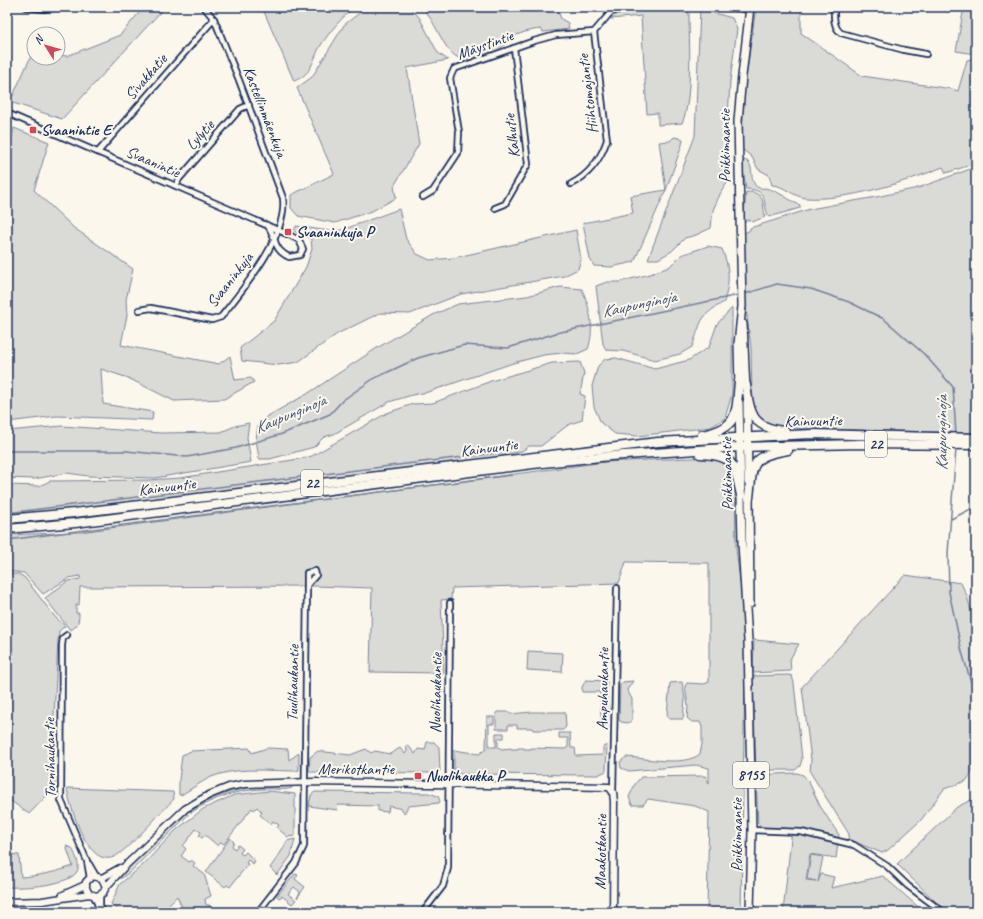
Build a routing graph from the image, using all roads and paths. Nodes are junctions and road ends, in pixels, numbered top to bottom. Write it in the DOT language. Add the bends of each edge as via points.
graph roads {
  1 [pos="26,7"];
  2 [pos="60,7"];
  3 [pos="204,7"];
  4 [pos="628,7"];
  5 [pos="733,7"];
  6 [pos="834,7"];
  7 [pos="750,8"];
  8 [pos="214,20"];
  9 [pos="594,32"];
  10 [pos="514,48"];
  11 [pos="926,54"];
  12 [pos="249,105"];
  13 [pos="7,113"];
  14 [pos="98,152"];
  15 [pos="572,184"];
  16 [pos="176,186"];
  17 [pos="423,197"];
  18 [pos="495,208"];
  19 [pos="267,225"];
  20 [pos="277,230"];
  21 [pos="273,238"];
  22 [pos="139,310"];
  23 [pos="743,383"];
  24 [pos="826,434"];
  25 [pos="744,437"];
  26 [pos="976,438"];
  27 [pos="673,441"];
  28 [pos="945,441"];
  29 [pos="962,441"];
  30 [pos="824,445"];
  31 [pos="976,445"];
  32 [pos="744,447"];
  33 [pos="657,452"];
  34 [pos="745,497"];
  35 [pos="7,519"];
  36 [pos="7,529"];
  37 [pos="307,584"];
  38 [pos="617,588"];
  39 [pos="450,603"];
  40 [pos="67,635"];
  41 [pos="304,783"];
  42 [pos="448,784"];
  43 [pos="613,792"];
  44 [pos="752,830"];
  45 [pos="125,866"];
  46 [pos="96,877"];
  47 [pos="85,885"];
  48 [pos="106,887"];
  49 [pos="94,895"];
  50 [pos="56,898"];
  51 [pos="7,902"];
  52 [pos="100,911"];
  53 [pos="258,912"];
  54 [pos="423,912"];
  55 [pos="613,912"];
  56 [pos="750,912"];
  57 [pos="943,912"];
  1 -- 2 [label="street"];
  3 -- 8 [label="street, Kastellinmäenkuja"];
  4 -- 9 [label="street, Hiihtomajantie" via="610,12"];
  5 -- 7 [label="street"];
  6 -- 11 [label="street" via="837,30"];
  7 -- 23 [label="main road, Poikkimaantie" via="738,121"];
  8 -- 12 [label="street, Kastellinmäenkuja"];
  8 -- 14 [label="street, Sivakkatie"];
  9 -- 10 [label="street, Mäystintie" via="556,35"];
  9 -- 15 [label="street, Hiihtomajantie" via="607,140 594,165"];
  10 -- 17 [label="street, Mäystintie" via="458,66 451,72 459,132 458,153 433,191"];
  10 -- 18 [label="street, Kalhutie" via="528,164 505,204"];
  12 -- 16 [label="street, Lylytie" via="240,109 179,179"];
  12 -- 20 [label="street, Kastellinmäenkuja" via="283,198 282,217"];
  13 -- 14 [label="street, Svaanintie"];
  14 -- 16 [label="street, Svaanintie"];
  16 -- 19 [label="street, Svaanintie"];
  19 -- 20 [label="street, Svaanintie"];
  19 -- 21 [label="street, Svaanintie"];
  20 -- 21 [label="street, Svaaninkuja"];
  20 -- 21 [label="street, Svaanintie" via="299,240 303,245 303,252 297,257 289,257 278,250"];
  21 -- 22 [label="street, Svaaninkuja" via="258,270 217,319 151,308"];
  23 -- 24 [label="highway" via="754,418 762,426 774,430"];
  23 -- 25 [label="main road, Poikkimaantie"];
  23 -- 27 [label="highway" via="734,417 728,426 718,432"];
  24 -- 25 [label="highway, Kainuuntie / 22"];
  24 -- 28 [label="highway, Kainuuntie / 22"];
  25 -- 27 [label="highway, Kainuuntie / 22"];
  25 -- 32 [label="main road, Poikkimaantie"];
  26 -- 29 [label="highway, Kainuuntie / 22"];
  27 -- 35 [label="highway, Kainuuntie / 22"];
  28 -- 29 [label="highway, Kainuuntie / 22"];
  28 -- 30 [label="highway, Kainuuntie / 22"];
  29 -- 31 [label="highway, Kainuuntie / 22"];
  30 -- 32 [label="highway, Kainuuntie / 22"];
  30 -- 34 [label="highway" via="762,456 754,465"];
  32 -- 33 [label="highway, Kainuuntie / 22"];
  32 -- 34 [label="main road, Poikkimaantie / 8155"];
  33 -- 34 [label="highway" via="721,456 734,467"];
  33 -- 36 [label="highway, Kainuuntie / 22" via="533,464 75,523"];
  34 -- 44 [label="main road, Poikkimaantie / 8155" via="750,578 748,638"];
  37 -- 41 [label="street, Tuulihaukantie"];
  38 -- 43 [label="street, Ampuhaukantie"];
  39 -- 42 [label="street, Nuolihaukantie"];
  40 -- 46 [label="street, Tornihaukantie" via="63,638 62,645 61,800"];
  41 -- 42 [label="street, Merikotkantie"];
  41 -- 45 [label="street, Merikotkantie" via="244,784 209,795 185,809"];
  41 -- 53 [label="street, Tuulihaukantie" via="304,837 301,854"];
  42 -- 43 [label="street, Merikotkantie" via="605,786"];
  42 -- 54 [label="street, Nuolihaukantie" via="448,868 443,886"];
  43 -- 55 [label="street, Maakotkantie"];
  44 -- 56 [label="main road, Poikkimaantie / 8155"];
  44 -- 57 [label="street" via="801,832 854,845 887,866 908,886"];
  45 -- 46 [label="street, Merikotkantie"];
  45 -- 48 [label="street, Merikotkantie"];
  46 -- 47 [label="street, Merikotkantie"];
  46 -- 48 [label="street"];
  47 -- 49 [label="street"];
  47 -- 50 [label="street"];
  48 -- 49 [label="street, Merikotkantie"];
  49 -- 50 [label="street"];
  49 -- 52 [label="street"];
  50 -- 51 [label="street"];
}
